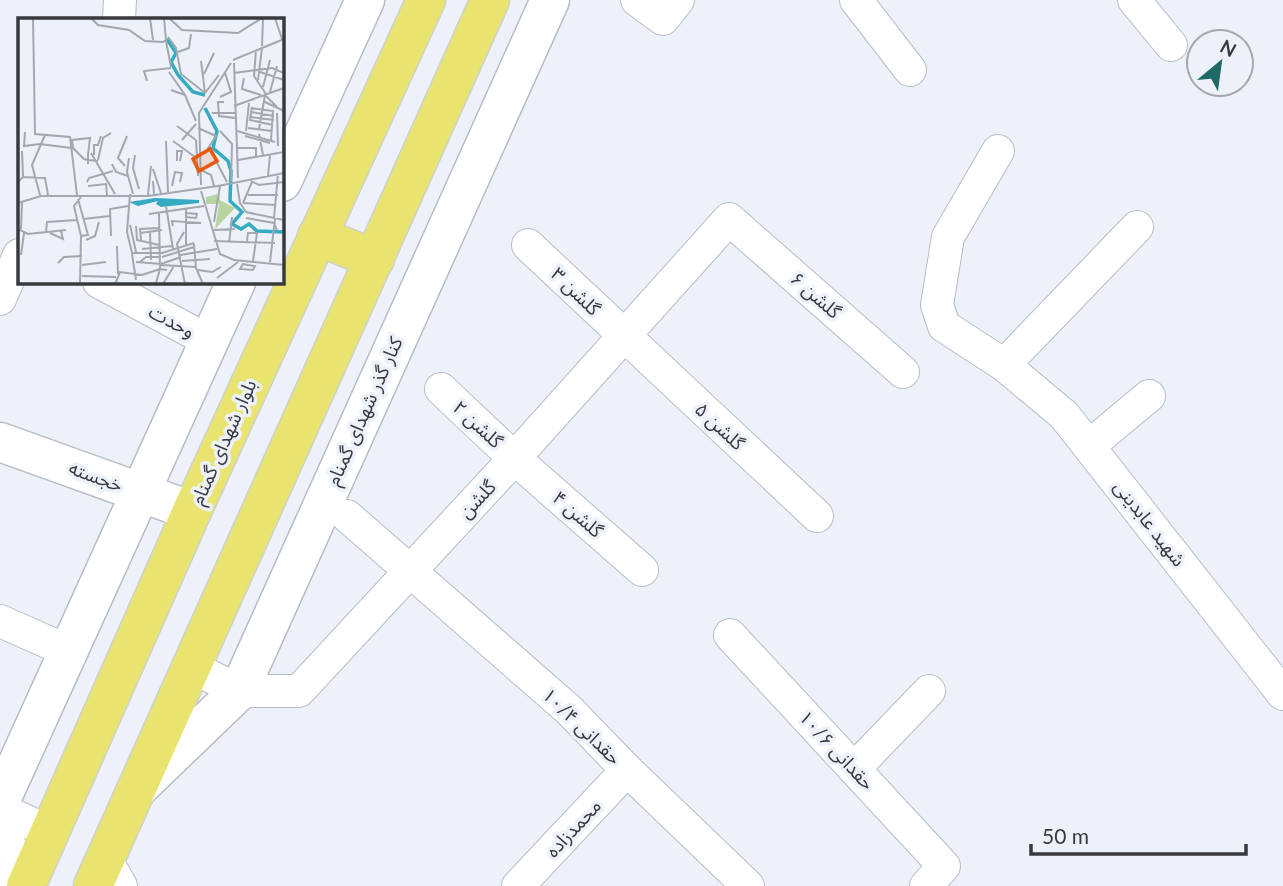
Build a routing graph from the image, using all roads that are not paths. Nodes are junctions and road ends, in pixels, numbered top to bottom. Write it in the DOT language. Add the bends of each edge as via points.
graph roads {
  1 [pos="120,0"];
  2 [pos="365,0"];
  3 [pos="426,0"];
  4 [pos="490,0"];
  5 [pos="550,0"];
  6 [pos="637,0"];
  7 [pos="678,0"];
  8 [pos="1134,0"];
  9 [pos="867,3"];
  10 [pos="119,18"];
  11 [pos="1171,45"];
  12 [pos="910,70"];
  13 [pos="998,151"];
  14 [pos="284,178"];
  15 [pos="729,219"];
  16 [pos="1137,227"];
  17 [pos="317,236"];
  18 [pos="528,245"];
  19 [pos="12,255"];
  20 [pos="375,259"];
  21 [pos="103,284"];
  22 [pos="235,284"];
  23 [pos="0,299"];
  24 [pos="623,336"];
  25 [pos="209,341"];
  26 [pos="1003,365"];
  27 [pos="903,372"];
  28 [pos="441,389"];
  29 [pos="1149,396"];
  30 [pos="0,442"];
  31 [pos="1089,446"];
  32 [pos="514,458"];
  33 [pos="140,492"];
  34 [pos="192,511"];
  35 [pos="346,516"];
  36 [pos="817,516"];
  37 [pos="410,570"];
  38 [pos="642,570"];
  39 [pos="0,621"];
  40 [pos="730,635"];
  41 [pos="68,651"];
  42 [pos="190,666"];
  43 [pos="239,691"];
  44 [pos="929,691"];
  45 [pos="1282,701"];
  46 [pos="854,769"];
  47 [pos="627,770"];
  48 [pos="135,792"];
  49 [pos="0,802"];
  50 [pos="0,809"];
  51 [pos="0,818"];
  52 [pos="50,832"];
  53 [pos="935,876"];
  54 [pos="106,877"];
  55 [pos="16,886"];
  56 [pos="26,886"];
  57 [pos="518,886"];
  58 [pos="748,886"];
  1 -- 10 [label="street"];
  2 -- 14 [label="street"];
  3 -- 17 [label="highway, بلوار شهدای گمنام"];
  4 -- 20 [label="highway"];
  5 -- 43 [label="street, کنار گذر شهدای گمنام"];
  6 -- 7 [label="street" via="663,19"];
  8 -- 11 [label="street"];
  9 -- 12 [label="street"];
  13 -- 26 [label="street, شهید عابدینی" via="948,237 937,305 944,326"];
  15 -- 24 [label="street, گلشن"];
  15 -- 27 [label="street, گلشن ۶"];
  16 -- 26 [label="street"];
  17 -- 20 [label="highway"];
  17 -- 34 [label="highway, بلوار شهدای گمنام"];
  18 -- 24 [label="street, گلشن ۳"];
  19 -- 23 [label="street"];
  20 -- 42 [label="highway"];
  21 -- 25 [label="street, وحدت"];
  22 -- 25 [label="street"];
  24 -- 32 [label="street, گلشن"];
  24 -- 36 [label="street, گلشن ۵"];
  25 -- 33 [label="street"];
  26 -- 31 [label="street, شهید عابدینی" via="1064,415"];
  28 -- 32 [label="street, گلشن ۲"];
  29 -- 31 [label="street"];
  30 -- 33 [label="street, خجسته"];
  31 -- 45 [label="street, شهید عابدینی"];
  32 -- 37 [label="street, گلشن"];
  32 -- 38 [label="street, گلشن ۴"];
  33 -- 34 [label="street, خجسته"];
  33 -- 41 [label="street"];
  34 -- 52 [label="highway, بلوار شهدای گمنام"];
  35 -- 37 [label="street, حقدانی ۱۰/۴"];
  37 -- 43 [label="street, گلشن" via="299,691"];
  37 -- 47 [label="street, حقدانی ۱۰/۴" via="569,710"];
  39 -- 41 [label="street"];
  40 -- 46 [label="street, حقدانی ۱۰/۶"];
  41 -- 49 [label="street"];
  42 -- 43 [label="street, گلشن"];
  42 -- 48 [label="highway"];
  43 -- 48 [label="street, کنار گذر شهدای گمنام"];
  44 -- 46 [label="street"];
  46 -- 53 [label="street, حقدانی ۱۰/۶"];
  47 -- 57 [label="street, محمدزاده"];
  47 -- 58 [label="street, حقدانی ۱۰/۴"];
  48 -- 54 [label="highway"];
  50 -- 52 [label="street"];
  51 -- 55 [label="street"];
  52 -- 56 [label="highway, بلوار شهدای گمنام"];
}
